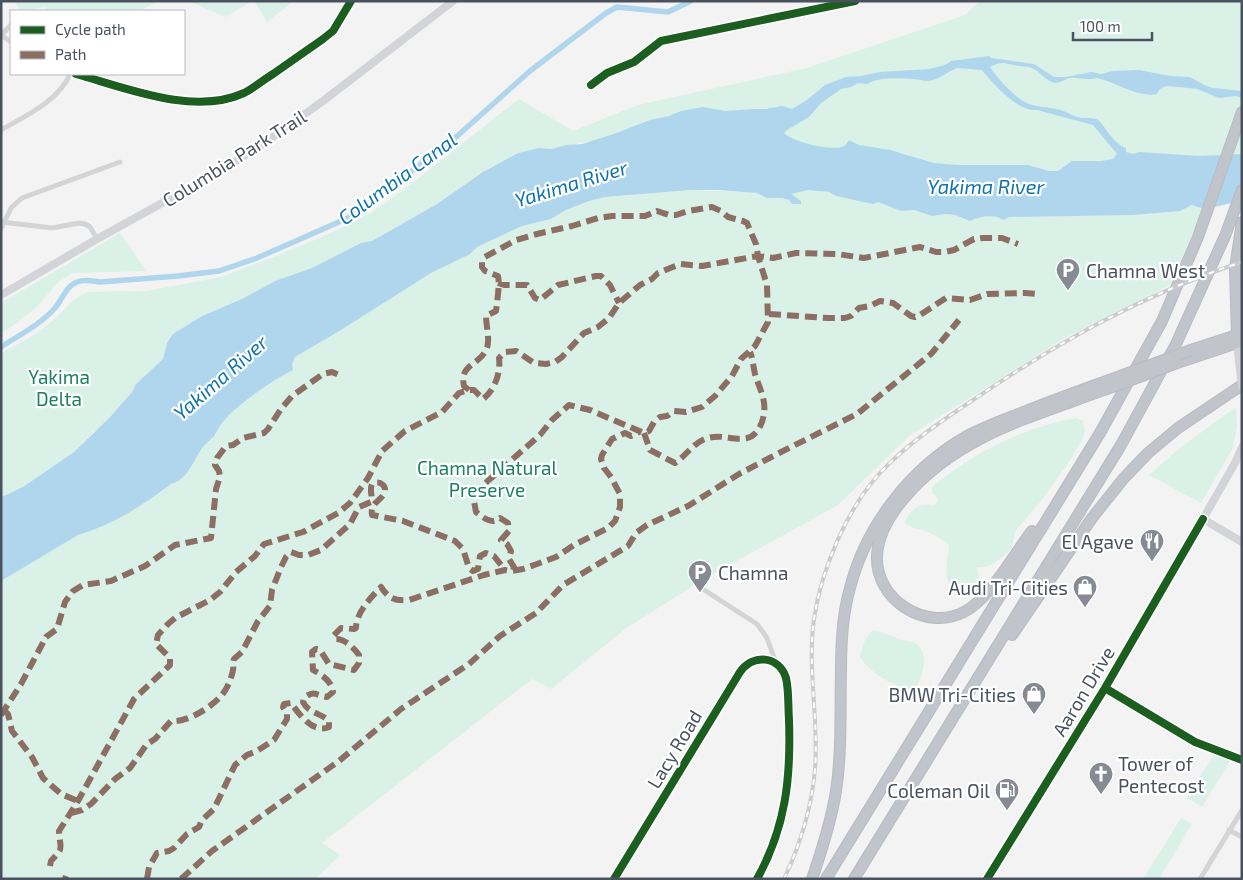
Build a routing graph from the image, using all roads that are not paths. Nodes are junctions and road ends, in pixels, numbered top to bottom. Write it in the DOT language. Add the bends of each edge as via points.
graph roads {
  1 [pos="351,1"];
  2 [pos="453,1"];
  3 [pos="856,1"];
  4 [pos="826,4"];
  5 [pos="69,75"];
  6 [pos="80,75"];
  7 [pos="591,85"];
  8 [pos="1242,112"];
  9 [pos="1,130"];
  10 [pos="120,162"];
  11 [pos="1242,190"];
  12 [pos="3,222"];
  13 [pos="1242,222"];
  14 [pos="1,229"];
  15 [pos="97,239"];
  16 [pos="1239,241"];
  17 [pos="1242,266"];
  18 [pos="1,295"];
  19 [pos="1237,339"];
  20 [pos="1104,386"];
  21 [pos="1242,387"];
  22 [pos="1242,446"];
  23 [pos="1063,491"];
  24 [pos="1203,519"];
  25 [pos="1242,542"];
  26 [pos="698,586"];
  27 [pos="776,663"];
  28 [pos="1105,688"];
  29 [pos="950,724"];
  30 [pos="1242,760"];
  31 [pos="1242,810"];
  32 [pos="1230,830"];
  33 [pos="1242,837"];
  34 [pos="614,879"];
  35 [pos="757,879"];
  36 [pos="812,879"];
  37 [pos="826,879"];
  38 [pos="854,879"];
  39 [pos="987,879"];
  40 [pos="1200,879"];
  1 -- 6 [label="street" via="323,39 250,89 222,100 199,102 154,96"];
  2 -- 15 [label="main road, Columbia Park Trail" via="323,102 259,146"];
  3 -- 4 [label="street"];
  4 -- 7 [label="street" via="660,42 634,62 607,73"];
  5 -- 9 [label="street" via="51,98"];
  8 -- 23 [label="highway" via="1198,238 1162,320"];
  10 -- 12 [label="street" via="22,198"];
  11 -- 29 [label="highway" via="1176,344 1121,445"];
  12 -- 14 [label="street"];
  12 -- 15 [label="street" via="52,228 85,224"];
  13 -- 16 [label="highway"];
  15 -- 18 [label="main road, Columbia Park Trail"];
  16 -- 17 [label="highway"];
  16 -- 19 [label="highway" via="1235,275"];
  19 -- 20 [label="highway, bridge"];
  19 -- 21 [label="main road, bridge"];
  20 -- 23 [label="highway" via="988,434 936,466 906,496 883,531 877,564 884,587 906,609 924,616 943,618 964,612 984,596"];
  20 -- 36 [label="highway" via="1000,421 960,440 917,474 878,522 854,572 845,608 836,790 828,830"];
  21 -- 29 [label="highway" via="1178,428 1148,453 1112,491"];
  22 -- 24 [label="main road, Aaron Drive"];
  23 -- 37 [label="highway"];
  24 -- 25 [label="main road"];
  24 -- 28 [label="street, Aaron Drive"];
  26 -- 27 [label="street" via="758,624 770,644"];
  27 -- 34 [label="street, Lacy Road" via="758,659 743,668"];
  27 -- 35 [label="street" via="787,681 789,776 778,830"];
  28 -- 30 [label="street" via="1195,742"];
  28 -- 39 [label="street, Aaron Drive"];
  29 -- 38 [label="highway"];
  31 -- 32 [label="street"];
  32 -- 33 [label="street"];
  32 -- 40 [label="street"];
}
